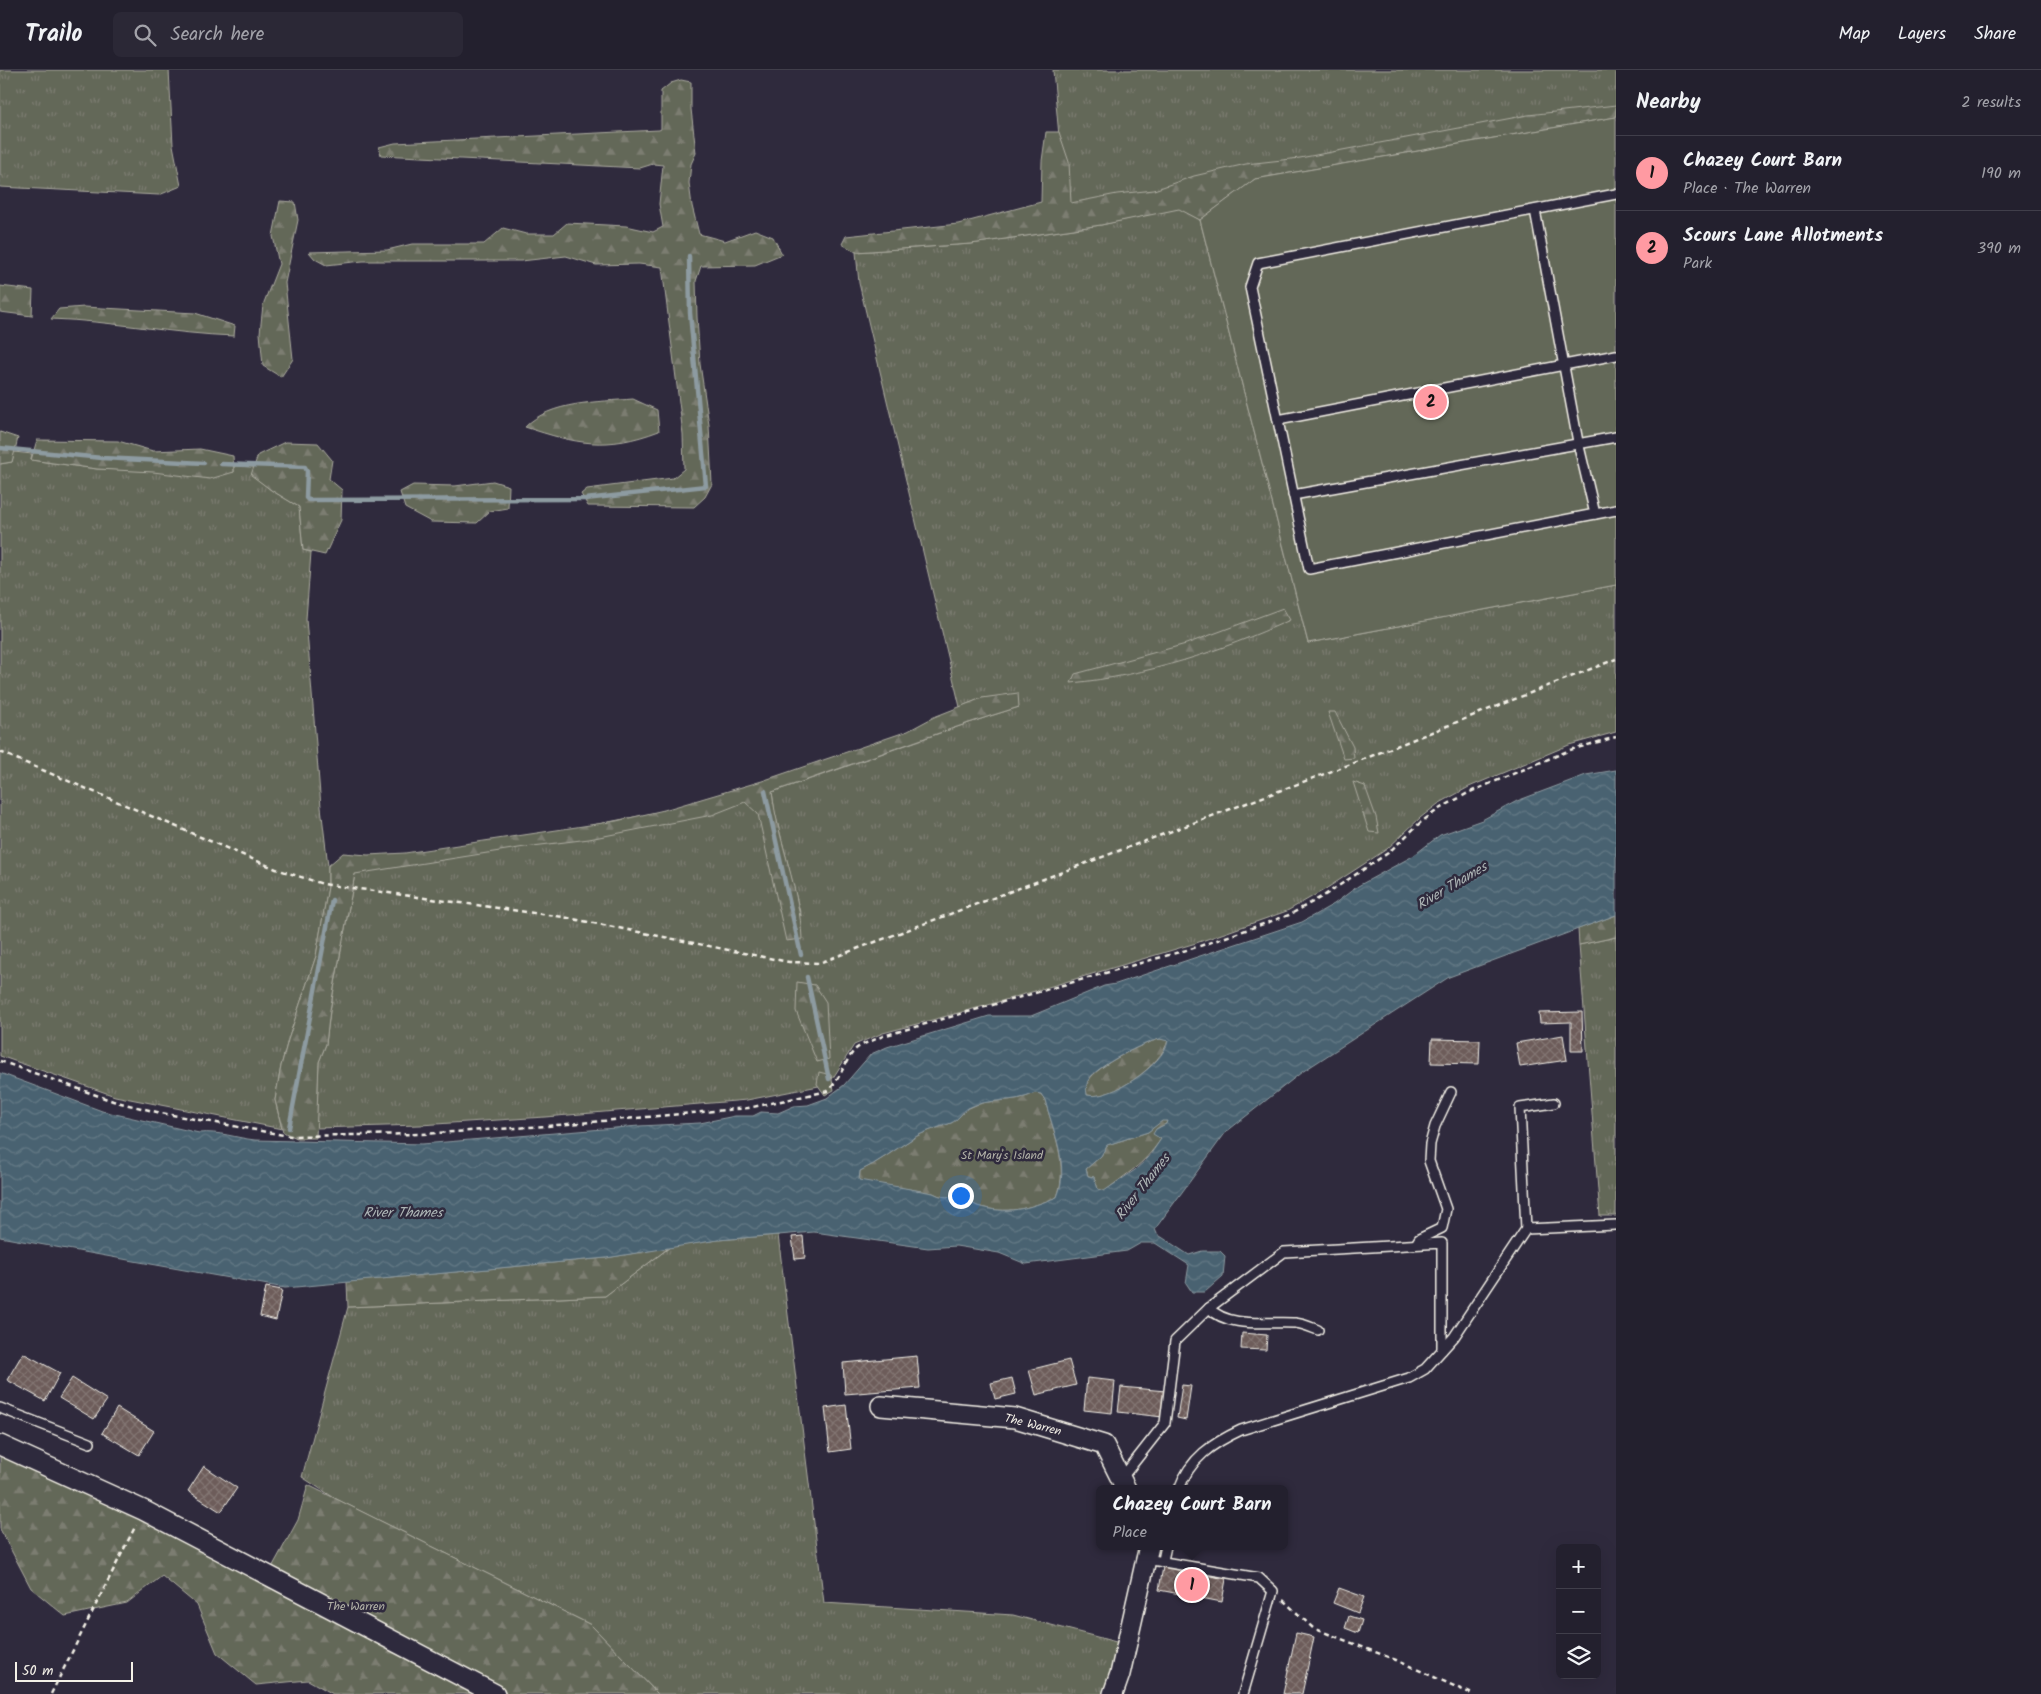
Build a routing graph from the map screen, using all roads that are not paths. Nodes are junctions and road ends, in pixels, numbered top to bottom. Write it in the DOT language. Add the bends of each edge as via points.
graph roads {
  1 [pos="1616,194"];
  2 [pos="1535,210"];
  3 [pos="1616,355"];
  4 [pos="1564,364"];
  5 [pos="1278,420"];
  6 [pos="1616,437"];
  7 [pos="1578,442"];
  8 [pos="1293,494"];
  9 [pos="1616,510"];
  10 [pos="1595,514"];
  11 [pos="1452,1092"];
  12 [pos="1554,1103"];
  13 [pos="1616,1225"];
  14 [pos="1526,1229"];
  15 [pos="1416,1244"];
  16 [pos="1209,1308"];
  17 [pos="1318,1330"];
  18 [pos="1442,1350"];
  19 [pos="881,1406"];
  20 [pos="0,1408"];
  21 [pos="90,1442"];
  22 [pos="0,1445"];
  23 [pos="1124,1484"];
  24 [pos="1180,1485"];
  25 [pos="1153,1555"];
  26 [pos="495,1694"];
  27 [pos="1113,1694"];
  28 [pos="1243,1694"];
  1 -- 2 [label="lane"];
  2 -- 4 [label="lane"];
  2 -- 5 [label="lane" via="1258,263 1250,287"];
  3 -- 4 [label="lane"];
  4 -- 5 [label="lane"];
  4 -- 7 [label="lane"];
  5 -- 8 [label="lane"];
  6 -- 7 [label="lane"];
  7 -- 8 [label="lane"];
  7 -- 10 [label="lane"];
  8 -- 10 [label="lane" via="1309,569"];
  9 -- 10 [label="lane"];
  11 -- 15 [label="lane" via="1430,1144 1429,1160 1446,1209 1442,1228 1419,1239"];
  12 -- 14 [label="lane" via="1520,1108"];
  13 -- 14 [label="lane"];
  14 -- 18 [label="lane"];
  15 -- 16 [label="lane" via="1284,1252"];
  15 -- 18 [label="lane" via="1442,1243"];
  16 -- 17 [label="lane" via="1216,1315 1231,1320 1296,1323"];
  16 -- 23 [label="lane" via="1175,1341 1165,1423"];
  18 -- 24 [label="lane" via="1425,1369 1409,1378 1241,1430 1217,1441 1185,1472"];
  19 -- 23 [label="street, The Warren" via="1015,1418 1104,1444"];
  20 -- 21 [label="lane"];
  22 -- 26 [label="street" via="143,1510"];
  25 -- 27 [label="street"];
  25 -- 28 [label="lane" via="1259,1578 1273,1591"];
}
